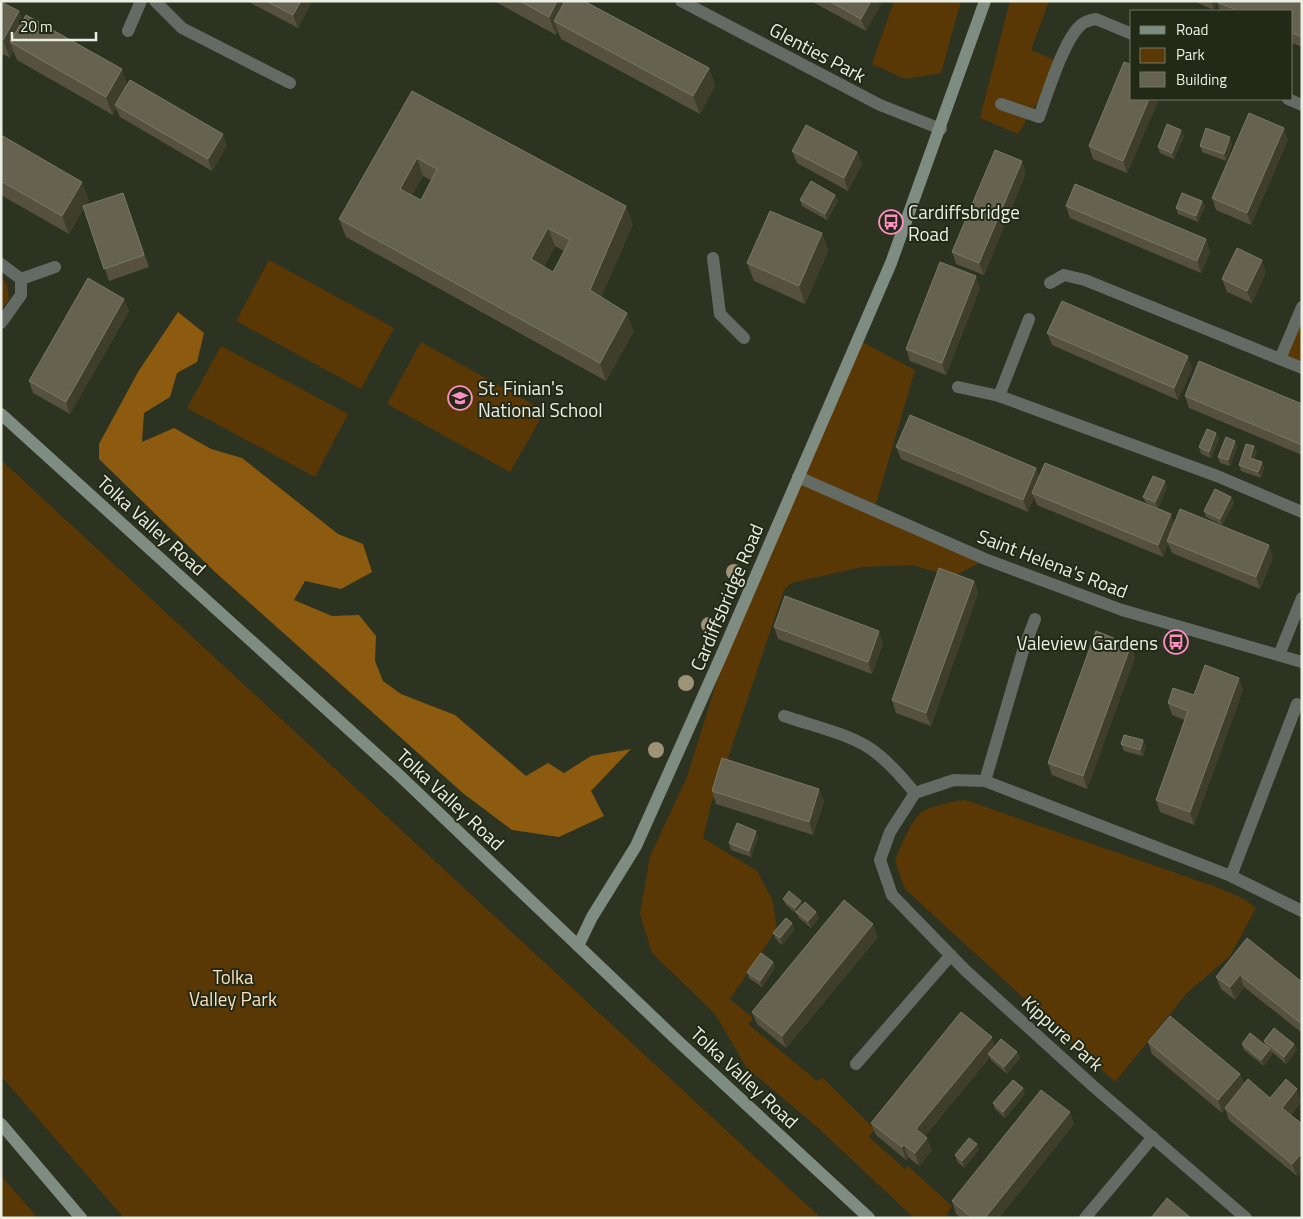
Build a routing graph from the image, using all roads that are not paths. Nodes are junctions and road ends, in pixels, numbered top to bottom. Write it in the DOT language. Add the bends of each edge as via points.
graph roads {
  1 [pos="141,1"];
  2 [pos="155,1"];
  3 [pos="681,1"];
  4 [pos="985,1"];
  5 [pos="128,30"];
  6 [pos="1130,33"];
  7 [pos="290,82"];
  8 [pos="1290,100"];
  9 [pos="1001,104"];
  10 [pos="1302,105"];
  11 [pos="941,129"];
  12 [pos="713,258"];
  13 [pos="1,264"];
  14 [pos="55,267"];
  15 [pos="21,278"];
  16 [pos="1050,283"];
  17 [pos="1302,308"];
  18 [pos="1028,320"];
  19 [pos="1,323"];
  20 [pos="744,338"];
  21 [pos="1280,359"];
  22 [pos="1302,368"];
  23 [pos="958,387"];
  24 [pos="999,396"];
  25 [pos="1,414"];
  26 [pos="798,477"];
  27 [pos="1302,512"];
  28 [pos="1302,598"];
  29 [pos="1035,619"];
  30 [pos="1279,655"];
  31 [pos="1302,662"];
  32 [pos="1297,704"];
  33 [pos="784,716"];
  34 [pos="985,781"];
  35 [pos="915,793"];
  36 [pos="1231,876"];
  37 [pos="1302,911"];
  38 [pos="578,946"];
  39 [pos="951,955"];
  40 [pos="856,1064"];
  41 [pos="1,1124"];
  42 [pos="1152,1137"];
  43 [pos="81,1218"];
  44 [pos="869,1218"];
  45 [pos="1085,1218"];
  46 [pos="1246,1218"];
  1 -- 5 [label="street"];
  2 -- 7 [label="street" via="182,28"];
  3 -- 11 [label="street, Glenties Park" via="880,105"];
  4 -- 11 [label="main road, Cardiffsbridge Road"];
  6 -- 9 [label="street" via="1096,19 1082,23 1060,62 1039,117"];
  8 -- 10 [label="street"];
  11 -- 26 [label="main road, Cardiffsbridge Road" via="890,263"];
  12 -- 20 [label="street" via="720,314"];
  13 -- 15 [label="street"];
  14 -- 15 [label="street"];
  15 -- 19 [label="street" via="21,295"];
  16 -- 21 [label="street" via="1064,275 1085,280"];
  17 -- 21 [label="street"];
  18 -- 24 [label="street"];
  21 -- 22 [label="street"];
  23 -- 24 [label="street"];
  24 -- 27 [label="street" via="1217,476"];
  25 -- 38 [label="main road, Tolka Valley Road" via="398,774"];
  26 -- 30 [label="street, Saint Helena's Road" via="985,559 1122,610"];
  26 -- 38 [label="main road, Cardiffsbridge Road" via="636,846"];
  28 -- 30 [label="street"];
  29 -- 34 [label="street"];
  30 -- 31 [label="street, Saint Helena's Road"];
  32 -- 36 [label="street"];
  33 -- 35 [label="street" via="870,748 897,771"];
  34 -- 35 [label="street" via="954,780"];
  34 -- 36 [label="street"];
  35 -- 39 [label="street, Kippure Park" via="890,832 880,860 892,895"];
  36 -- 37 [label="street"];
  38 -- 44 [label="main road, Tolka Valley Road"];
  39 -- 40 [label="street"];
  39 -- 42 [label="street, Kippure Park"];
  41 -- 43 [label="main road"];
  42 -- 45 [label="street"];
  42 -- 46 [label="street, Kippure Park"];
}
